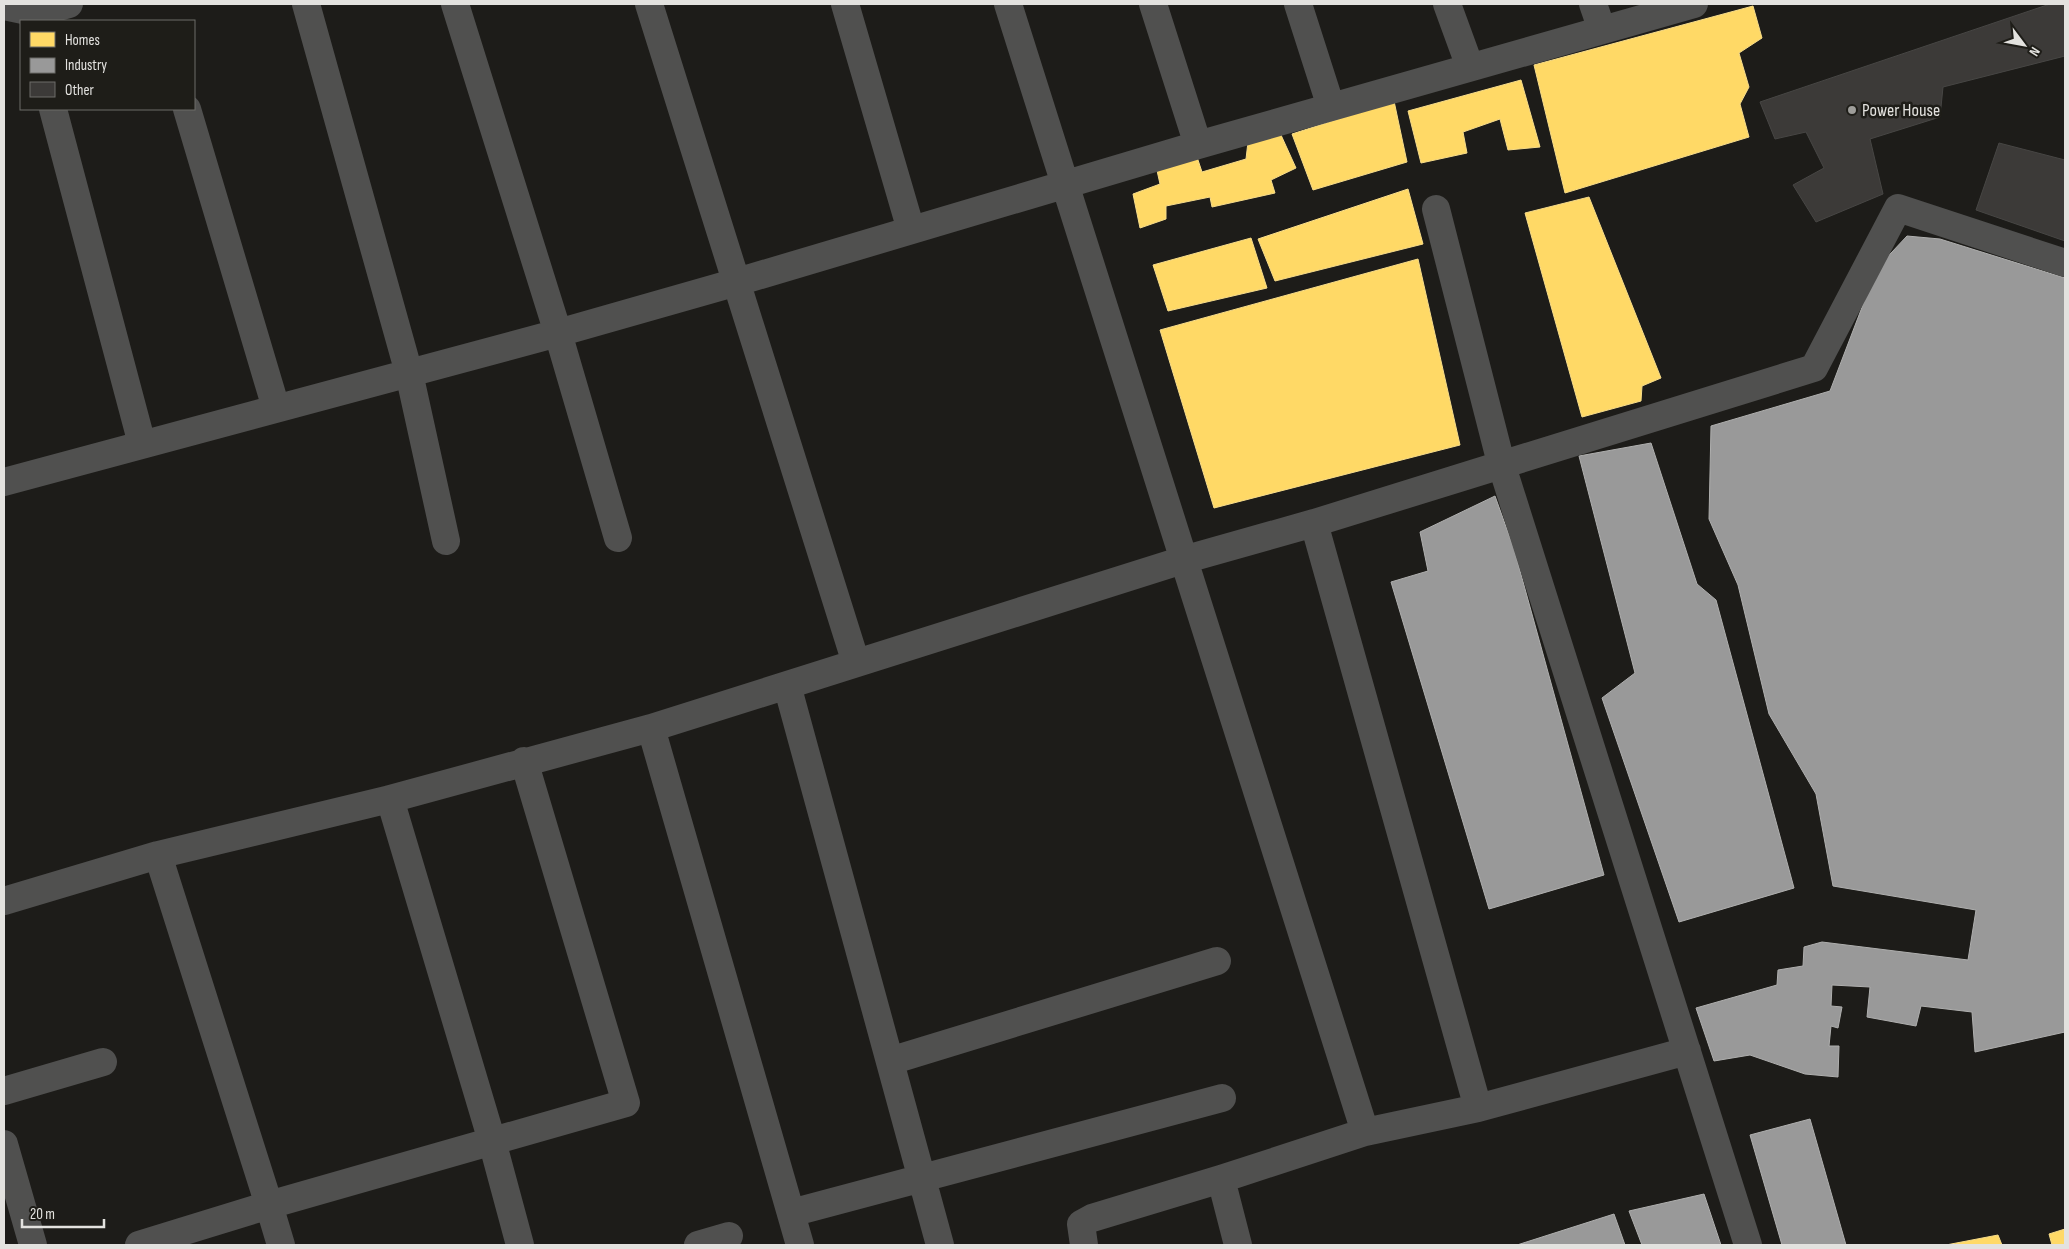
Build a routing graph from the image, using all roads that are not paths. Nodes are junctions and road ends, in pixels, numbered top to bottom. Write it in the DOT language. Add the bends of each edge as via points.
graph roads {
  1 [pos="69,4"];
  2 [pos="306,4"];
  3 [pos="455,4"];
  4 [pos="648,4"];
  5 [pos="845,4"];
  6 [pos="1008,4"];
  7 [pos="1153,4"];
  8 [pos="1298,4"];
  9 [pos="1447,4"];
  10 [pos="1593,4"];
  11 [pos="1694,4"];
  12 [pos="4,6"];
  13 [pos="1602,30"];
  14 [pos="1470,67"];
  15 [pos="1331,106"];
  16 [pos="53,110"];
  17 [pos="187,110"];
  18 [pos="1198,145"];
  19 [pos="1067,184"];
  20 [pos="1436,209"];
  21 [pos="911,230"];
  22 [pos="2065,263"];
  23 [pos="736,282"];
  24 [pos="558,333"];
  25 [pos="409,373"];
  26 [pos="276,408"];
  27 [pos="142,444"];
  28 [pos="1501,463"];
  29 [pos="4,482"];
  30 [pos="1314,523"];
  31 [pos="618,538"];
  32 [pos="446,541"];
  33 [pos="1183,560"];
  34 [pos="856,664"];
  35 [pos="787,685"];
  36 [pos="651,728"];
  37 [pos="524,761"];
  38 [pos="390,799"];
  39 [pos="158,855"];
  40 [pos="4,901"];
  41 [pos="1217,961"];
  42 [pos="1687,1051"];
  43 [pos="890,1061"];
  44 [pos="104,1062"];
  45 [pos="4,1091"];
  46 [pos="1222,1098"];
  47 [pos="1478,1108"];
  48 [pos="1365,1132"];
  49 [pos="492,1141"];
  50 [pos="4,1144"];
  51 [pos="922,1178"];
  52 [pos="1220,1180"];
  53 [pos="270,1205"];
  54 [pos="791,1213"];
  55 [pos="729,1236"];
  56 [pos="33,1245"];
  57 [pos="139,1245"];
  58 [pos="281,1245"];
  59 [pos="520,1245"];
  60 [pos="698,1245"];
  61 [pos="800,1245"];
  62 [pos="940,1245"];
  63 [pos="1084,1245"];
  64 [pos="1238,1245"];
  65 [pos="1748,1245"];
  1 -- 12 [label="street" via="37,13"];
  2 -- 25 [label="street"];
  3 -- 24 [label="street"];
  4 -- 23 [label="street"];
  5 -- 21 [label="street"];
  6 -- 19 [label="street"];
  7 -- 18 [label="street"];
  8 -- 15 [label="street"];
  9 -- 14 [label="street"];
  10 -- 13 [label="street"];
  11 -- 13 [label="street"];
  13 -- 14 [label="street"];
  14 -- 15 [label="street"];
  15 -- 18 [label="street"];
  16 -- 27 [label="street"];
  17 -- 26 [label="street"];
  18 -- 19 [label="street"];
  19 -- 21 [label="street"];
  19 -- 33 [label="street"];
  20 -- 28 [label="street"];
  21 -- 23 [label="street"];
  22 -- 28 [label="street" via="1898,208 1814,368"];
  23 -- 24 [label="street"];
  23 -- 34 [label="street"];
  24 -- 25 [label="street"];
  24 -- 31 [label="street"];
  25 -- 26 [label="street"];
  25 -- 32 [label="street"];
  26 -- 27 [label="street"];
  27 -- 29 [label="street"];
  28 -- 30 [label="street"];
  28 -- 42 [label="street"];
  30 -- 33 [label="street"];
  30 -- 47 [label="street"];
  33 -- 34 [label="street"];
  33 -- 48 [label="street"];
  34 -- 35 [label="street"];
  35 -- 36 [label="street"];
  35 -- 43 [label="street"];
  36 -- 37 [label="street"];
  36 -- 54 [label="street"];
  37 -- 38 [label="street"];
  37 -- 49 [label="street" via="626,1103"];
  38 -- 39 [label="street"];
  38 -- 49 [label="street"];
  39 -- 40 [label="street"];
  39 -- 53 [label="street"];
  41 -- 43 [label="street"];
  42 -- 47 [label="street"];
  42 -- 65 [label="street"];
  43 -- 51 [label="street"];
  44 -- 45 [label="street"];
  46 -- 51 [label="street"];
  47 -- 48 [label="street"];
  48 -- 52 [label="street"];
  49 -- 53 [label="street"];
  49 -- 59 [label="street"];
  50 -- 56 [label="street"];
  51 -- 54 [label="street"];
  51 -- 62 [label="street"];
  52 -- 63 [label="street" via="1092,1218 1081,1224"];
  52 -- 64 [label="street"];
  53 -- 57 [label="street"];
  53 -- 58 [label="street"];
  54 -- 61 [label="street"];
  55 -- 60 [label="street"];
}
